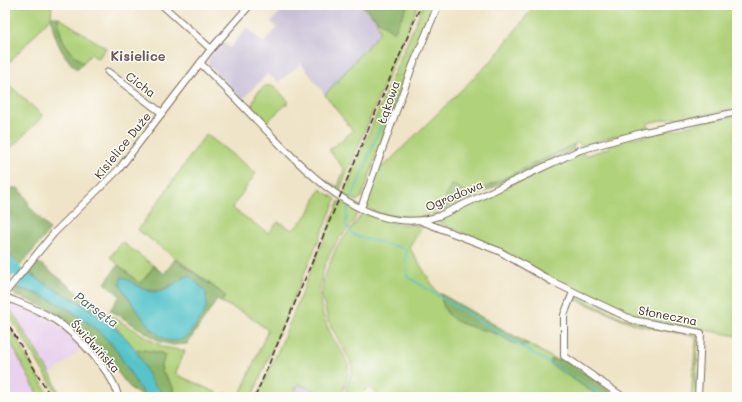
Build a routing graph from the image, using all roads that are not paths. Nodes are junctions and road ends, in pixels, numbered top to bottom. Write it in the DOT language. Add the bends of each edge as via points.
graph roads {
  1 [pos="162,5"];
  2 [pos="250,5"];
  3 [pos="438,5"];
  4 [pos="211,49"];
  5 [pos="200,63"];
  6 [pos="108,72"];
  7 [pos="737,112"];
  8 [pos="162,113"];
  9 [pos="361,208"];
  10 [pos="420,221"];
  11 [pos="7,291"];
  12 [pos="573,292"];
  13 [pos="5,297"];
  14 [pos="118,397"];
  15 [pos="623,397"];
  16 [pos="698,397"];
  1 -- 4 [label="street"];
  2 -- 4 [label="street, Kisielice Duże"];
  3 -- 9 [label="street, Łąkowa" via="410,70"];
  4 -- 5 [label="street, Kisielice Duże"];
  5 -- 8 [label="street, Kisielice Duże"];
  5 -- 9 [label="street, Ogrodowa" via="308,172"];
  6 -- 8 [label="street, Cicha"];
  7 -- 10 [label="street, Ogrodowa" via="645,132 580,150 446,213"];
  8 -- 11 [label="street, Kisielice Duże" via="119,169 54,233"];
  9 -- 10 [label="street, Ogrodowa" via="392,219"];
  10 -- 12 [label="street, Słoneczna" via="499,252"];
  12 -- 15 [label="street" via="564,315 564,356"];
  12 -- 16 [label="street, Słoneczna" via="633,320 701,333"];
  13 -- 14 [label="street, Świdwińska" via="46,315 68,330 110,376"];
}
